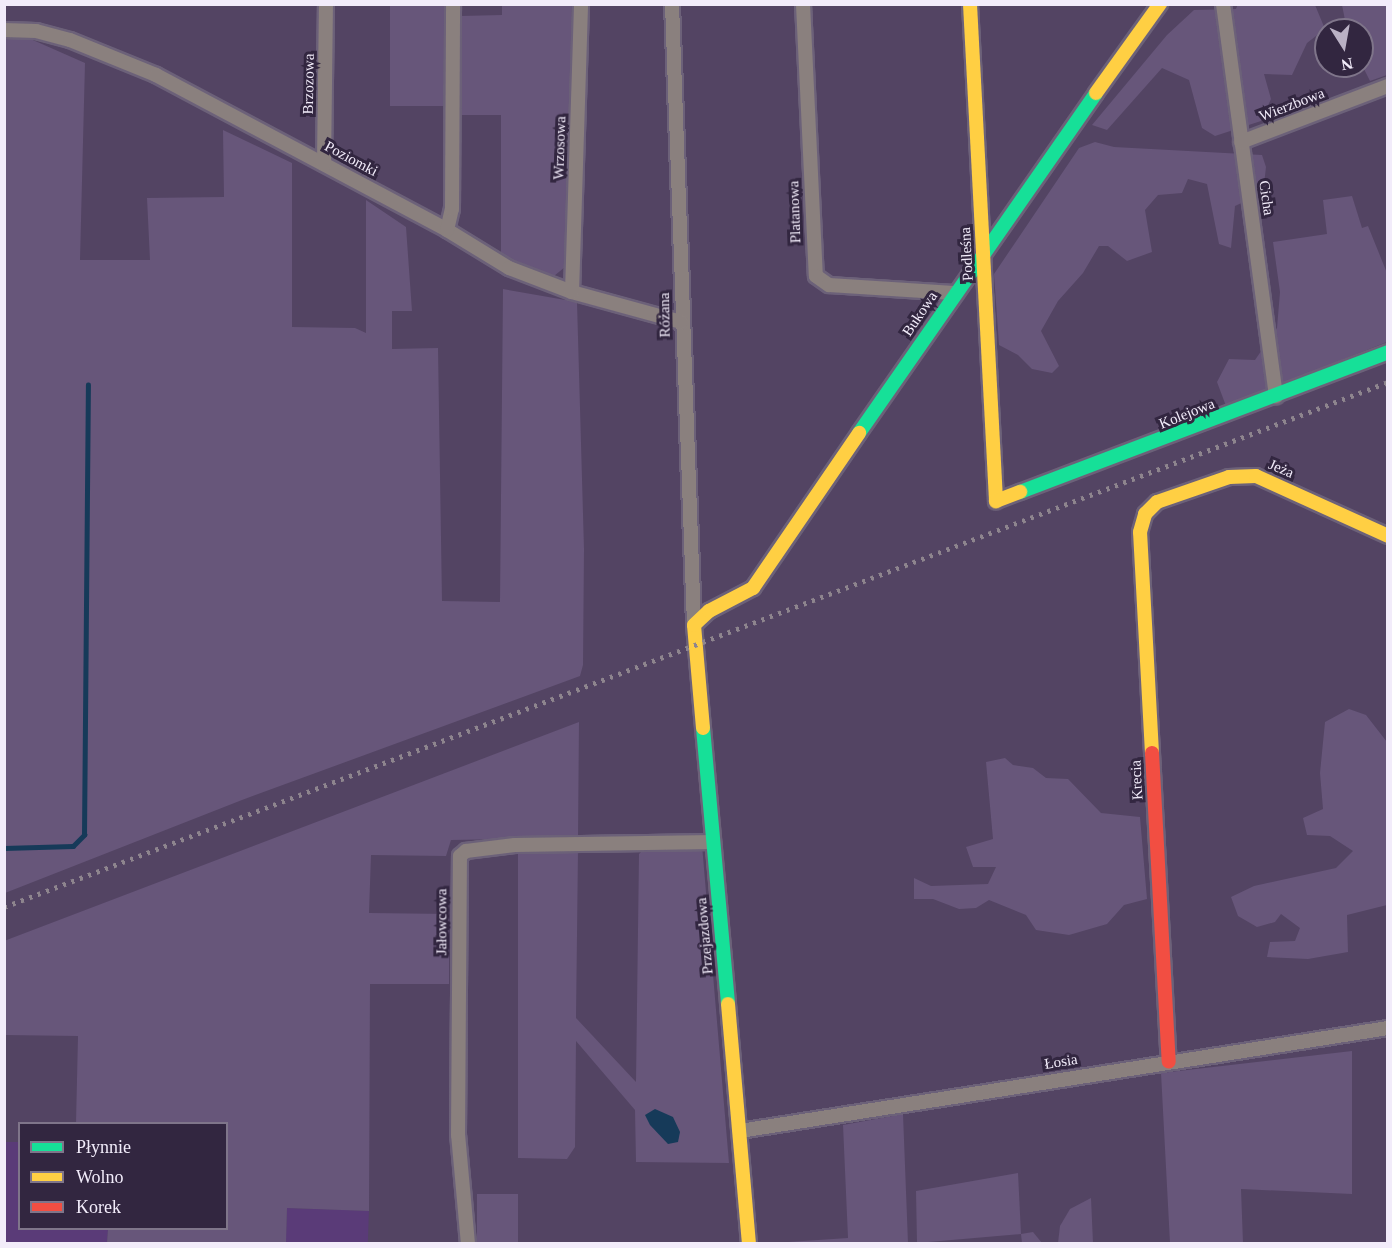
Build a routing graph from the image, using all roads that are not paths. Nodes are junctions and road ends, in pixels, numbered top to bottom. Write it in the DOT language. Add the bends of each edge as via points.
graph roads {
  1 [pos="326,4"];
  2 [pos="453,4"];
  3 [pos="581,4"];
  4 [pos="672,4"];
  5 [pos="803,4"];
  6 [pos="970,4"];
  7 [pos="1160,4"];
  8 [pos="1223,4"];
  9 [pos="4,30"];
  10 [pos="1388,86"];
  11 [pos="1241,142"];
  12 [pos="324,164"];
  13 [pos="447,230"];
  14 [pos="983,255"];
  15 [pos="572,292"];
  16 [pos="954,293"];
  17 [pos="681,322"];
  18 [pos="1388,352"];
  19 [pos="1276,396"];
  20 [pos="996,501"];
  21 [pos="1157,502"];
  22 [pos="1388,536"];
  23 [pos="694,625"];
  24 [pos="713,842"];
  25 [pos="1388,1028"];
  26 [pos="1169,1062"];
  27 [pos="740,1131"];
  28 [pos="468,1244"];
  29 [pos="749,1244"];
  1 -- 12 [label="street, Brzozowa"];
  2 -- 13 [label="street" via="452,208"];
  3 -- 15 [label="street, Wrzosowa"];
  4 -- 17 [label="street, Różana"];
  5 -- 16 [label="street, Platanowa" via="816,276 829,285"];
  6 -- 14 [label="street, Podleśna"];
  7 -- 14 [label="street, Bukowa"];
  8 -- 11 [label="street, Cicha"];
  9 -- 12 [label="street, Poziomki" via="36,31 70,40 156,75"];
  10 -- 11 [label="street, Wierzbowa"];
  11 -- 19 [label="street, Cicha"];
  12 -- 13 [label="street, Poziomki"];
  13 -- 15 [label="street, Poziomki" via="509,268"];
  14 -- 16 [label="street, Bukowa"];
  14 -- 20 [label="street, Podleśna"];
  15 -- 17 [label="street, Poziomki"];
  16 -- 23 [label="street, Bukowa" via="753,588 709,611"];
  17 -- 23 [label="street, Różana"];
  18 -- 19 [label="street, Kolejowa"];
  19 -- 20 [label="street, Kolejowa"];
  21 -- 22 [label="street, Jeża" via="1212,481 1256,476"];
  21 -- 26 [label="street, Krecia" via="1145,514 1140,532"];
  23 -- 24 [label="street, Przejazdowa"];
  24 -- 27 [label="street, Przejazdowa"];
  24 -- 28 [label="street, Jałowcowa" via="515,845 466,851 460,856 458,1135"];
  25 -- 26 [label="street, Łosia"];
  26 -- 27 [label="street, Łosia"];
  27 -- 29 [label="street, Przejazdowa"];
}
